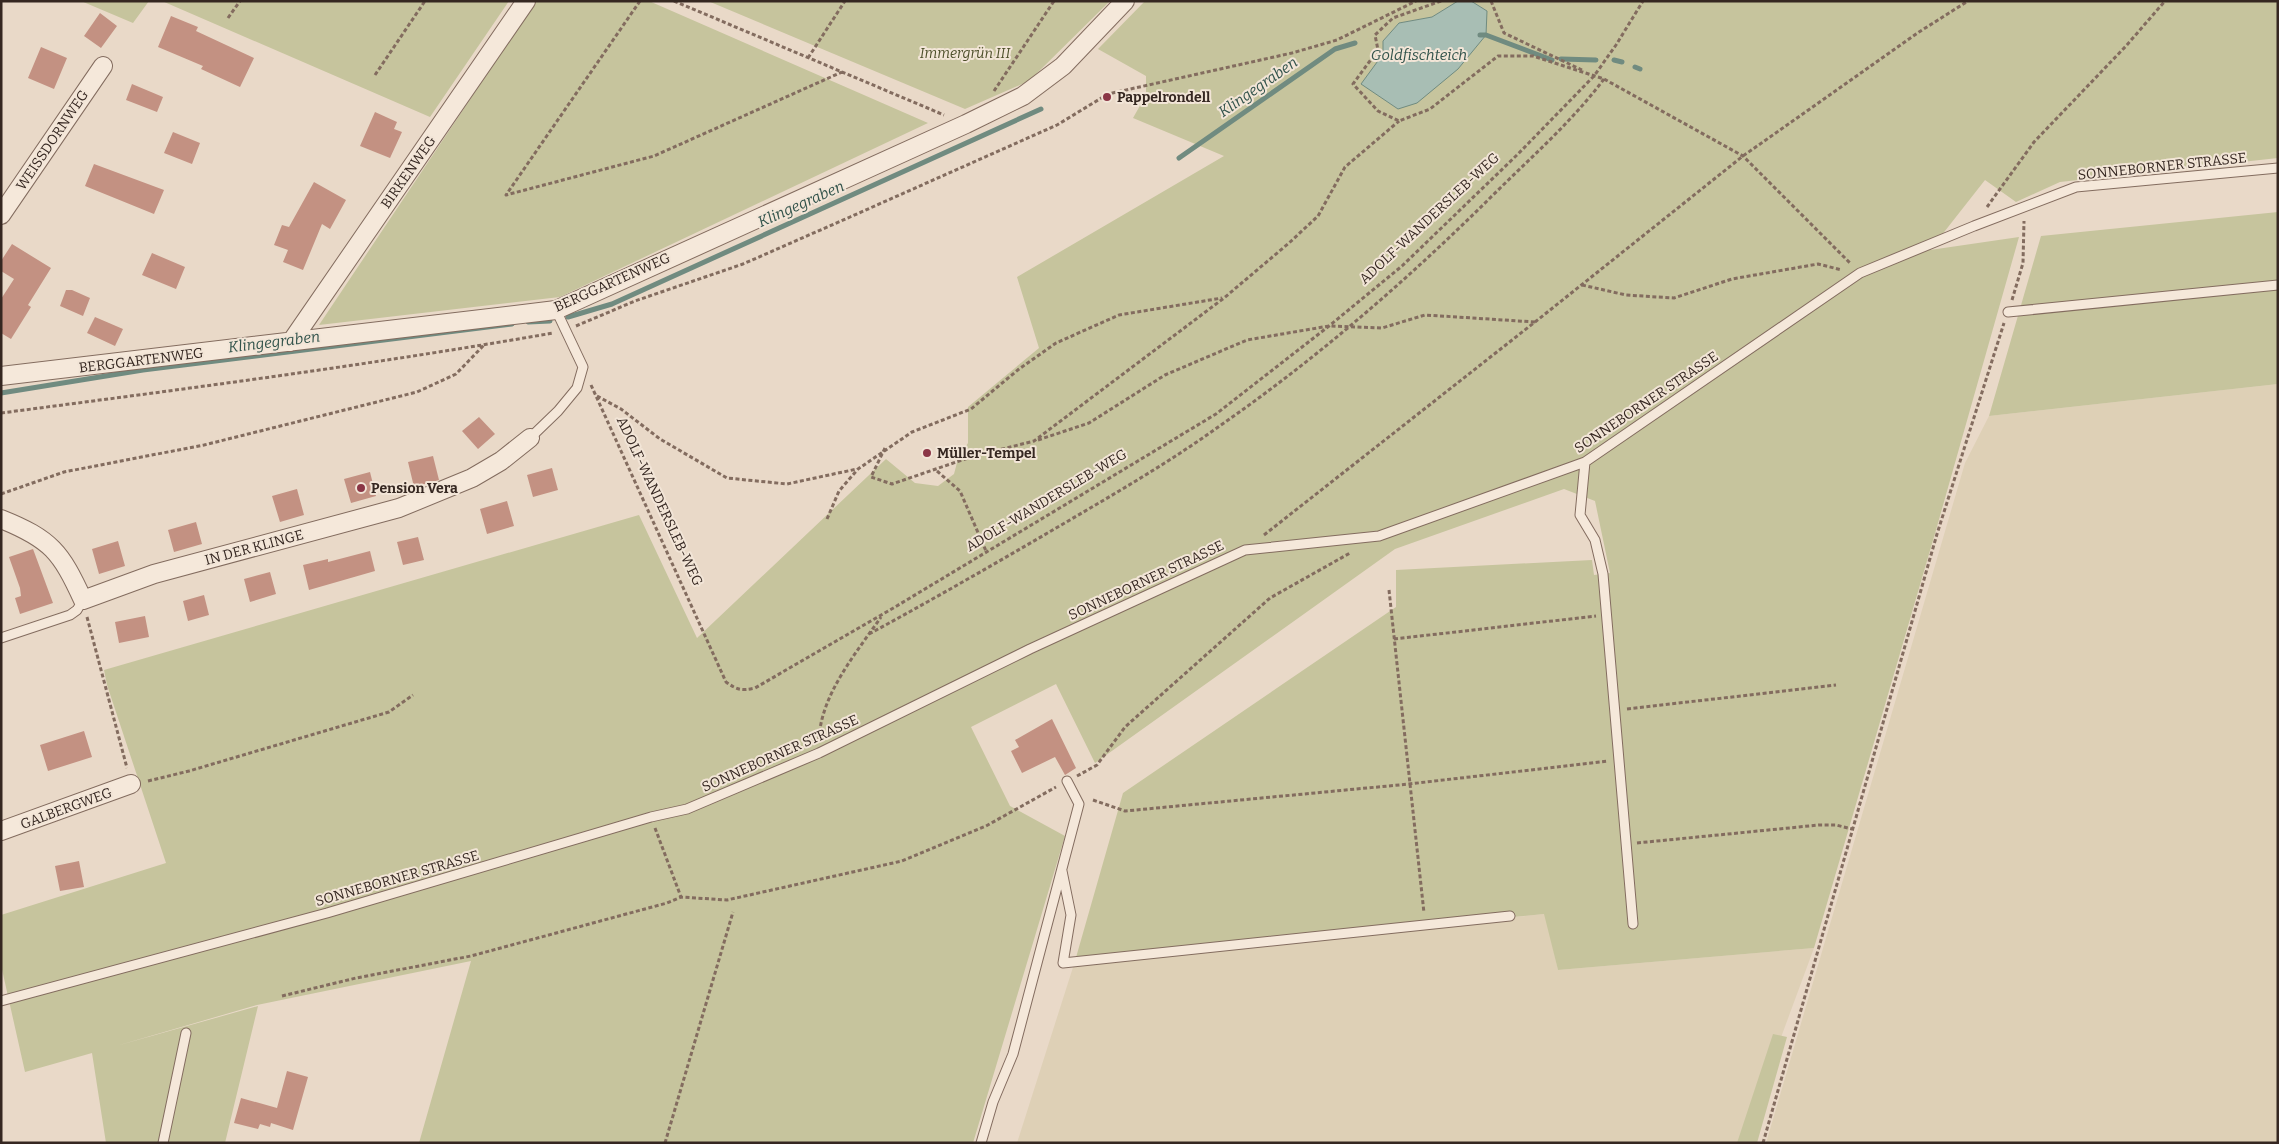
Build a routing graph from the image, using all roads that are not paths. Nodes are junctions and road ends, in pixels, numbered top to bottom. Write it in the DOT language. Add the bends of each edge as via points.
graph roads {
  1 [pos="526,1"];
  2 [pos="1125,1"];
  3 [pos="103,66"];
  4 [pos="2278,168"];
  5 [pos="1,215"];
  6 [pos="2278,285"];
  7 [pos="556,310"];
  8 [pos="2008,312"];
  9 [pos="291,342"];
  10 [pos="1,376"];
  11 [pos="530,438"];
  12 [pos="1585,462"];
  13 [pos="1,519"];
  14 [pos="83,600"];
  15 [pos="1,638"];
  16 [pos="1068,780"];
  17 [pos="131,784"];
  18 [pos="1,831"];
  19 [pos="1062,871"];
  20 [pos="1510,916"];
  21 [pos="1633,924"];
  22 [pos="1,1002"];
  23 [pos="186,1033"];
  24 [pos="163,1143"];
  25 [pos="981,1143"];
  1 -- 9 [label="street, BIRKENWEG"];
  2 -- 7 [label="street, BERGGARTENWEG" via="1063,66 1023,96"];
  3 -- 5 [label="street, WEISSDORNWEG"];
  4 -- 12 [label="lane, SONNEBORNER STRASSE" via="2076,187 1860,273"];
  6 -- 8 [label="lane"];
  7 -- 9 [label="street, BERGGARTENWEG"];
  7 -- 11 [label="lane" via="583,367 577,388"];
  9 -- 10 [label="street, BERGGARTENWEG"];
  11 -- 14 [label="street, IN DER KLINGE" via="472,478 399,508 154,574"];
  12 -- 21 [label="lane" via="1580,515 1595,540 1603,574"];
  12 -- 22 [label="lane, SONNEBORNER STRASSE" via="1379,536 1245,550 1030,649 818,753 687,809 327,913"];
  13 -- 14 [label="street" via="25,528 55,550 67,565"];
  14 -- 15 [label="lane" via="70,615"];
  16 -- 19 [label="lane" via="1079,804"];
  17 -- 18 [label="street, GALBERGWEG"];
  19 -- 20 [label="lane" via="1070,915 1063,963"];
  19 -- 25 [label="lane" via="1013,1054 993,1102"];
  23 -- 24 [label="lane"];
}
